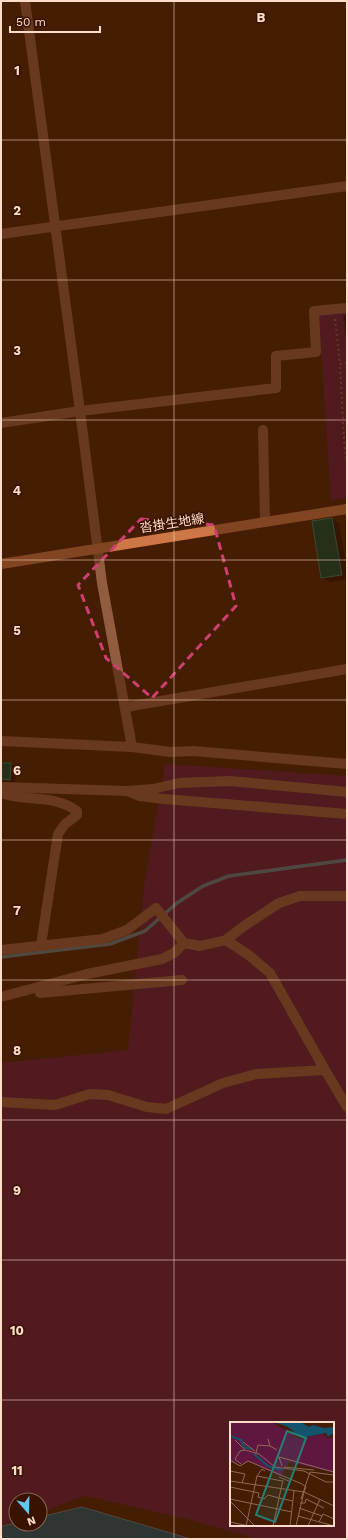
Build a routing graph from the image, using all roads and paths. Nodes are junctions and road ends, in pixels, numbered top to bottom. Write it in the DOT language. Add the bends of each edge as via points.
graph roads {
  1 [pos="25,1"];
  2 [pos="347,186"];
  3 [pos="56,227"];
  4 [pos="1,234"];
  5 [pos="347,308"];
  6 [pos="335,319"];
  7 [pos="347,363"];
  8 [pos="340,364"];
  9 [pos="80,411"];
  10 [pos="1,423"];
  11 [pos="263,430"];
  12 [pos="347,464"];
  13 [pos="347,509"];
  14 [pos="265,522"];
  15 [pos="97,548"];
  16 [pos="1,564"];
  17 [pos="347,669"];
  18 [pos="126,707"];
  19 [pos="1,741"];
  20 [pos="132,746"];
  21 [pos="347,764"];
  22 [pos="1,787"];
  23 [pos="127,791"];
  24 [pos="347,792"];
  25 [pos="1,794"];
  26 [pos="347,814"];
  27 [pos="347,896"];
  28 [pos="226,940"];
  29 [pos="184,943"];
  30 [pos="41,945"];
  31 [pos="1,950"];
  32 [pos="182,980"];
  33 [pos="14,995"];
  34 [pos="1,997"];
  35 [pos="325,1070"];
  36 [pos="1,1102"];
  37 [pos="347,1107"];
  1 -- 3 [label="street"];
  2 -- 3 [label="street"];
  3 -- 4 [label="street"];
  3 -- 9 [label="street"];
  5 -- 9 [label="street" via="314,311 316,352 276,356 276,388"];
  6 -- 8 [label="path"];
  7 -- 8 [label="path"];
  8 -- 12 [label="path"];
  9 -- 10 [label="street"];
  9 -- 15 [label="street"];
  11 -- 14 [label="street"];
  13 -- 14 [label="main road, 沓掛生地線"];
  14 -- 15 [label="main road, 沓掛生地線"];
  15 -- 16 [label="main road, 沓掛生地線"];
  15 -- 18 [label="street"];
  17 -- 18 [label="street"];
  18 -- 20 [label="street"];
  19 -- 20 [label="street"];
  20 -- 21 [label="street" via="170,752 193,751"];
  22 -- 23 [label="street"];
  23 -- 24 [label="street" via="154,789 179,783 230,781"];
  23 -- 26 [label="street" via="139,796 164,799"];
  25 -- 30 [label="street" via="14,798 66,803 76,810 77,815 65,824 58,834"];
  27 -- 28 [label="street" via="300,896 279,903"];
  28 -- 29 [label="street" via="200,946"];
  28 -- 35 [label="street" via="270,973"];
  29 -- 30 [label="street" via="156,908 127,930 103,939"];
  29 -- 33 [label="street" via="162,960 87,974"];
  30 -- 31 [label="street"];
  32 -- 33 [label="street"];
  33 -- 34 [label="street"];
  35 -- 36 [label="street" via="256,1074 223,1083 166,1109 147,1107 108,1095 90,1094 55,1105"];
  35 -- 37 [label="street"];
}
